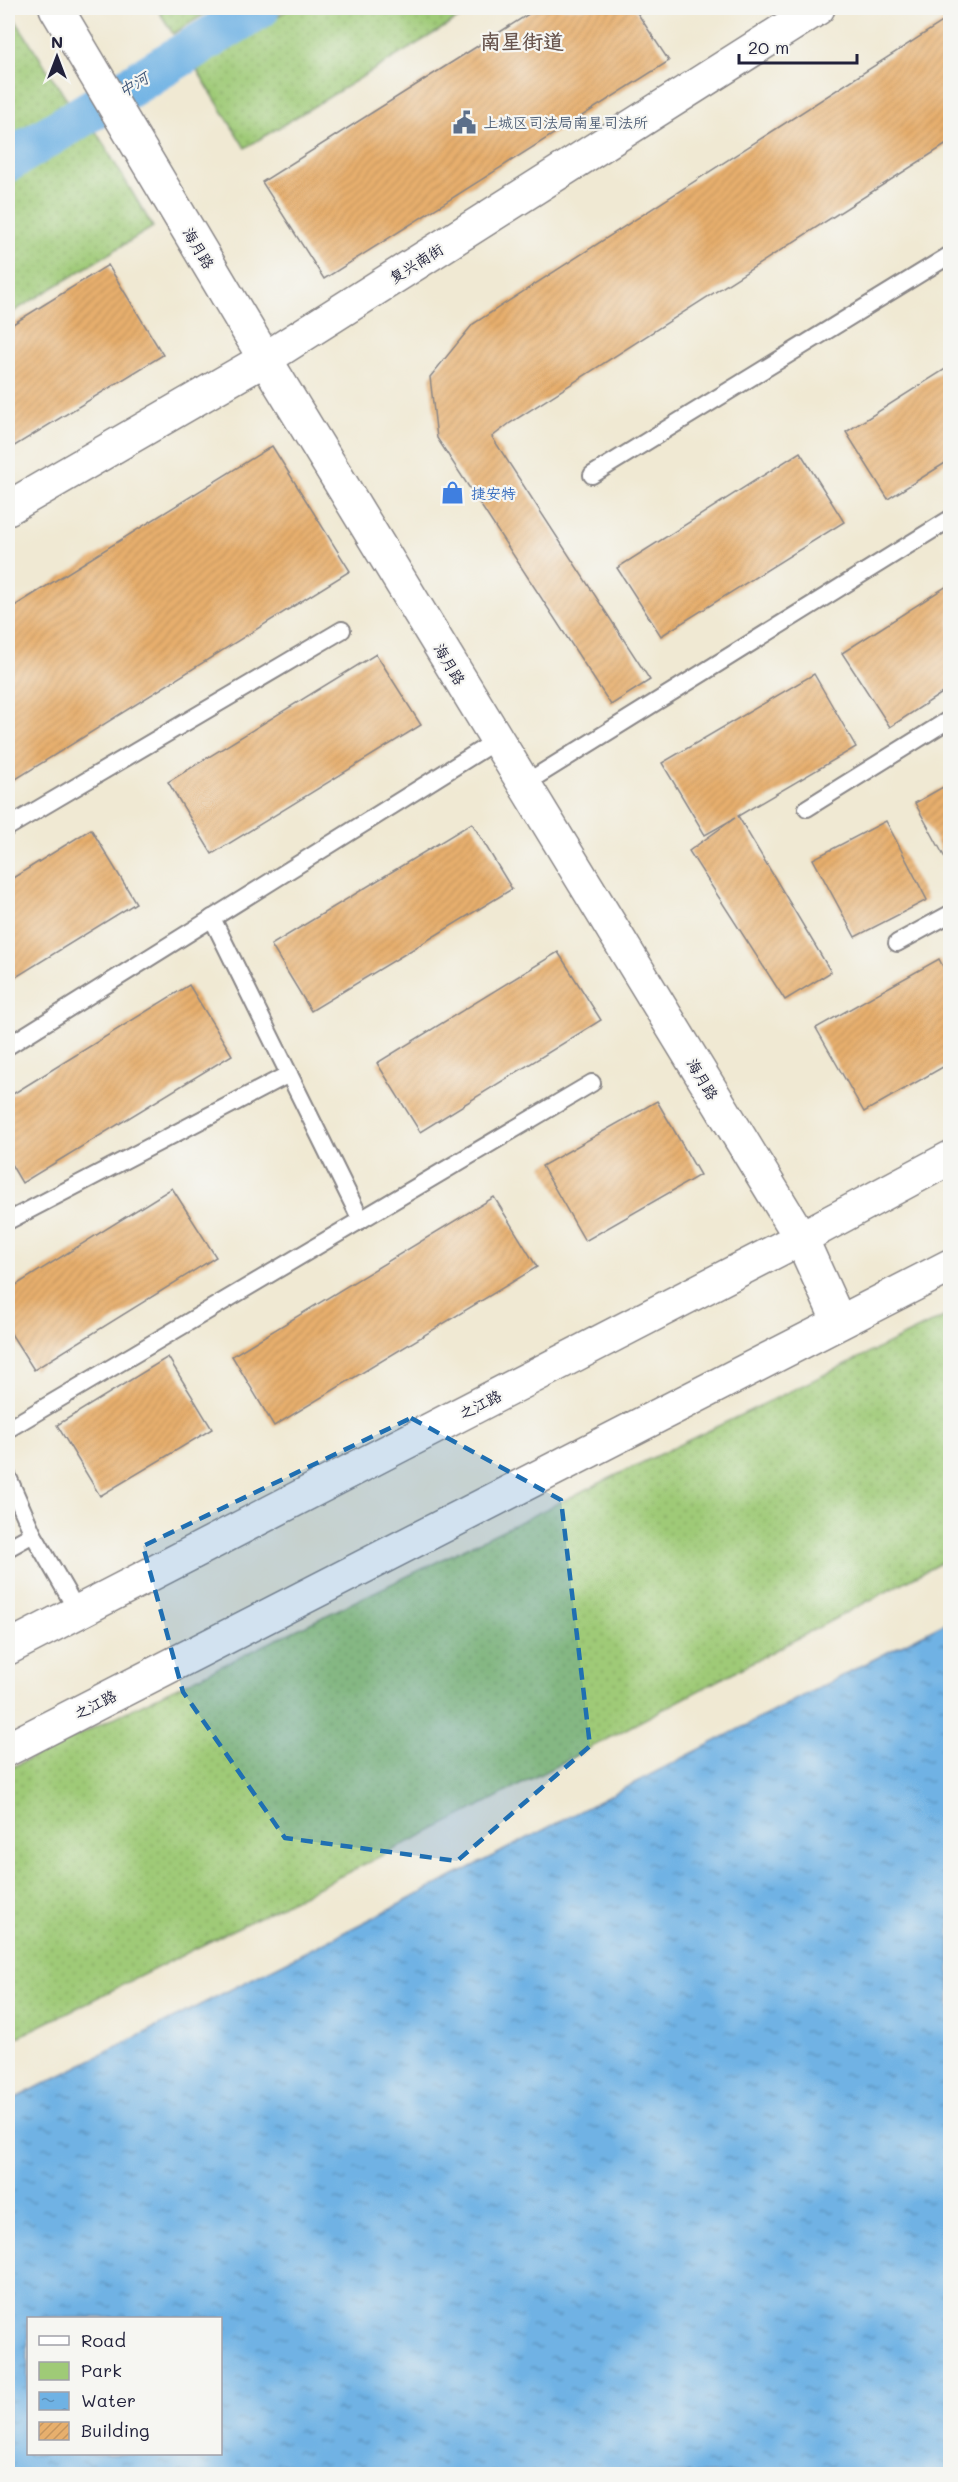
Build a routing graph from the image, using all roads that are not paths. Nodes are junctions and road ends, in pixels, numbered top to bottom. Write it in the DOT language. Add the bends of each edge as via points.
graph roads {
  1 [pos="56,8"];
  2 [pos="818,8"];
  3 [pos="951,255"];
  4 [pos="265,359"];
  5 [pos="592,475"];
  6 [pos="8,508"];
  7 [pos="951,519"];
  8 [pos="342,630"];
  9 [pos="951,719"];
  10 [pos="497,740"];
  11 [pos="524,783"];
  12 [pos="807,808"];
  13 [pos="8,827"];
  14 [pos="951,914"];
  15 [pos="212,918"];
  16 [pos="897,943"];
  17 [pos="8,1046"];
  18 [pos="289,1074"];
  19 [pos="592,1083"];
  20 [pos="951,1158"];
  21 [pos="361,1220"];
  22 [pos="8,1221"];
  23 [pos="801,1238"];
  24 [pos="951,1266"];
  25 [pos="839,1322"];
  26 [pos="8,1430"];
  27 [pos="8,1477"];
  28 [pos="33,1534"];
  29 [pos="8,1548"];
  30 [pos="78,1612"];
  31 [pos="8,1648"];
  32 [pos="8,1749"];
  1 -- 4 [label="street, 海月路"];
  2 -- 4 [label="street, 复兴南街"];
  3 -- 5 [label="lane"];
  4 -- 6 [label="street, 复兴南街"];
  4 -- 10 [label="street, 海月路"];
  7 -- 11 [label="lane"];
  8 -- 13 [label="lane"];
  9 -- 12 [label="lane"];
  10 -- 11 [label="street, 海月路"];
  10 -- 15 [label="lane"];
  11 -- 23 [label="street, 海月路"];
  14 -- 16 [label="lane"];
  15 -- 17 [label="lane"];
  15 -- 18 [label="lane"];
  18 -- 21 [label="lane"];
  18 -- 22 [label="lane"];
  19 -- 21 [label="lane"];
  20 -- 23 [label="street, 之江路"];
  21 -- 26 [label="lane"];
  23 -- 25 [label="street, 海月路"];
  23 -- 30 [label="street, 之江路"];
  24 -- 25 [label="street, 之江路"];
  25 -- 32 [label="street, 之江路"];
  27 -- 28 [label="lane"];
  28 -- 29 [label="lane"];
  28 -- 30 [label="lane"];
  30 -- 31 [label="street, 之江路"];
}
